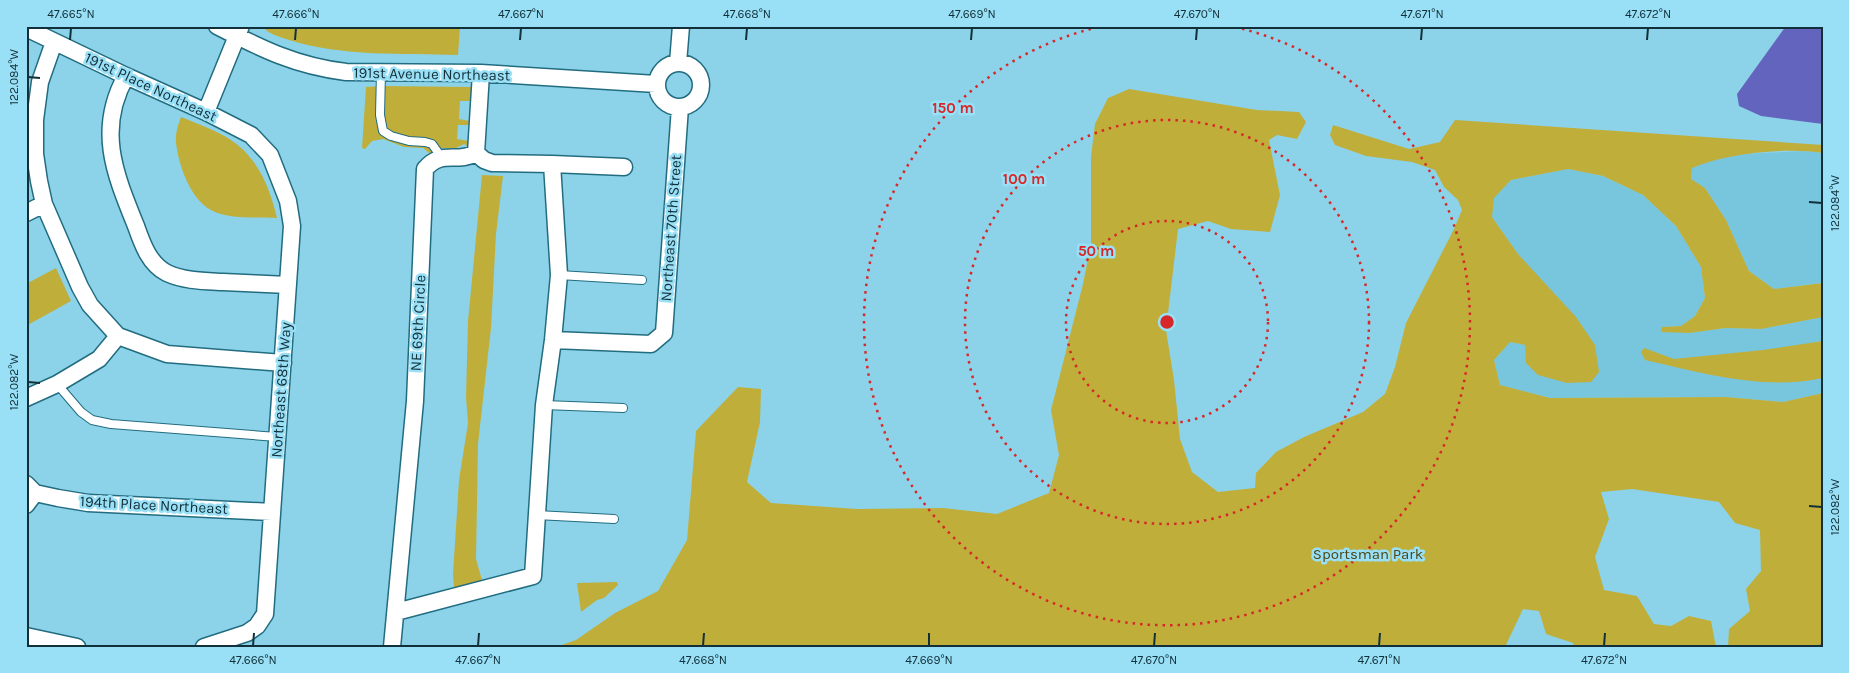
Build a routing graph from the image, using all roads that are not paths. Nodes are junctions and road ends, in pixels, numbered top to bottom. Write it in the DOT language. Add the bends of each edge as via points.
graph roads {
  1 [pos="217,26"];
  2 [pos="681,26"];
  3 [pos="26,28"];
  4 [pos="238,31"];
  5 [pos="54,42"];
  6 [pos="678,63"];
  7 [pos="381,72"];
  8 [pos="481,73"];
  9 [pos="126,76"];
  10 [pos="656,84"];
  11 [pos="680,107"];
  12 [pos="206,112"];
  13 [pos="476,153"];
  14 [pos="270,155"];
  15 [pos="442,158"];
  16 [pos="552,164"];
  17 [pos="624,167"];
  18 [pos="44,204"];
  19 [pos="26,213"];
  20 [pos="559,275"];
  21 [pos="642,280"];
  22 [pos="288,285"];
  23 [pos="118,336"];
  24 [pos="554,340"];
  25 [pos="283,363"];
  26 [pos="57,384"];
  27 [pos="26,398"];
  28 [pos="544,405"];
  29 [pos="623,408"];
  30 [pos="277,436"];
  31 [pos="29,494"];
  32 [pos="272,512"];
  33 [pos="536,515"];
  34 [pos="614,519"];
  35 [pos="396,612"];
  36 [pos="26,636"];
  37 [pos="77,647"];
  38 [pos="204,647"];
  39 [pos="392,647"];
  1 -- 4 [label="street, 191st Avenue Northeast"];
  2 -- 6 [label="street"];
  3 -- 5 [label="street, 191st Place Northeast"];
  4 -- 7 [label="street, 191st Avenue Northeast" via="281,57 311,67"];
  4 -- 12 [label="street"];
  5 -- 9 [label="street, 191st Place Northeast"];
  5 -- 18 [label="street" via="40,82 35,120 35,154"];
  6 -- 10 [label="street" via="663,69"];
  6 -- 11 [label="street" via="695,69 701,87 692,103"];
  7 -- 8 [label="street, 191st Avenue Northeast"];
  7 -- 15 [label="lane" via="383,131 391,136 432,144"];
  8 -- 10 [label="street, 191st Avenue Northeast"];
  8 -- 13 [label="street"];
  9 -- 12 [label="street, 191st Place Northeast"];
  9 -- 22 [label="street" via="118,90 110,123 110,143 114,168 152,261 165,272 186,280"];
  10 -- 11 [label="street" via="663,101"];
  11 -- 24 [label="street, Northeast 70th Street" via="664,333 651,344"];
  12 -- 14 [label="street, 191st Place Northeast" via="251,135"];
  13 -- 15 [label="street" via="463,158"];
  13 -- 16 [label="street" via="492,163"];
  14 -- 22 [label="street, Northeast 68th Way" via="288,201 292,226"];
  15 -- 35 [label="street, NE 69th Circle" via="432,161 425,169 415,401"];
  16 -- 17 [label="street"];
  16 -- 20 [label="street"];
  18 -- 19 [label="street"];
  18 -- 23 [label="street" via="90,305"];
  20 -- 21 [label="lane"];
  20 -- 24 [label="street"];
  22 -- 25 [label="street, Northeast 68th Way"];
  23 -- 25 [label="street" via="167,354"];
  23 -- 26 [label="street" via="99,359"];
  24 -- 28 [label="street"];
  25 -- 30 [label="street, Northeast 68th Way"];
  26 -- 27 [label="street"];
  26 -- 30 [label="lane" via="92,420"];
  28 -- 29 [label="lane"];
  28 -- 33 [label="street"];
  30 -- 32 [label="street, Northeast 68th Way"];
  31 -- 32 [label="street, 194th Place Northeast" via="88,503"];
  32 -- 38 [label="street, Northeast 68th Way" via="265,614 247,633"];
  33 -- 34 [label="lane"];
  33 -- 35 [label="street" via="533,576"];
  35 -- 39 [label="street, NE 69th Circle"];
  36 -- 37 [label="street"];
}
